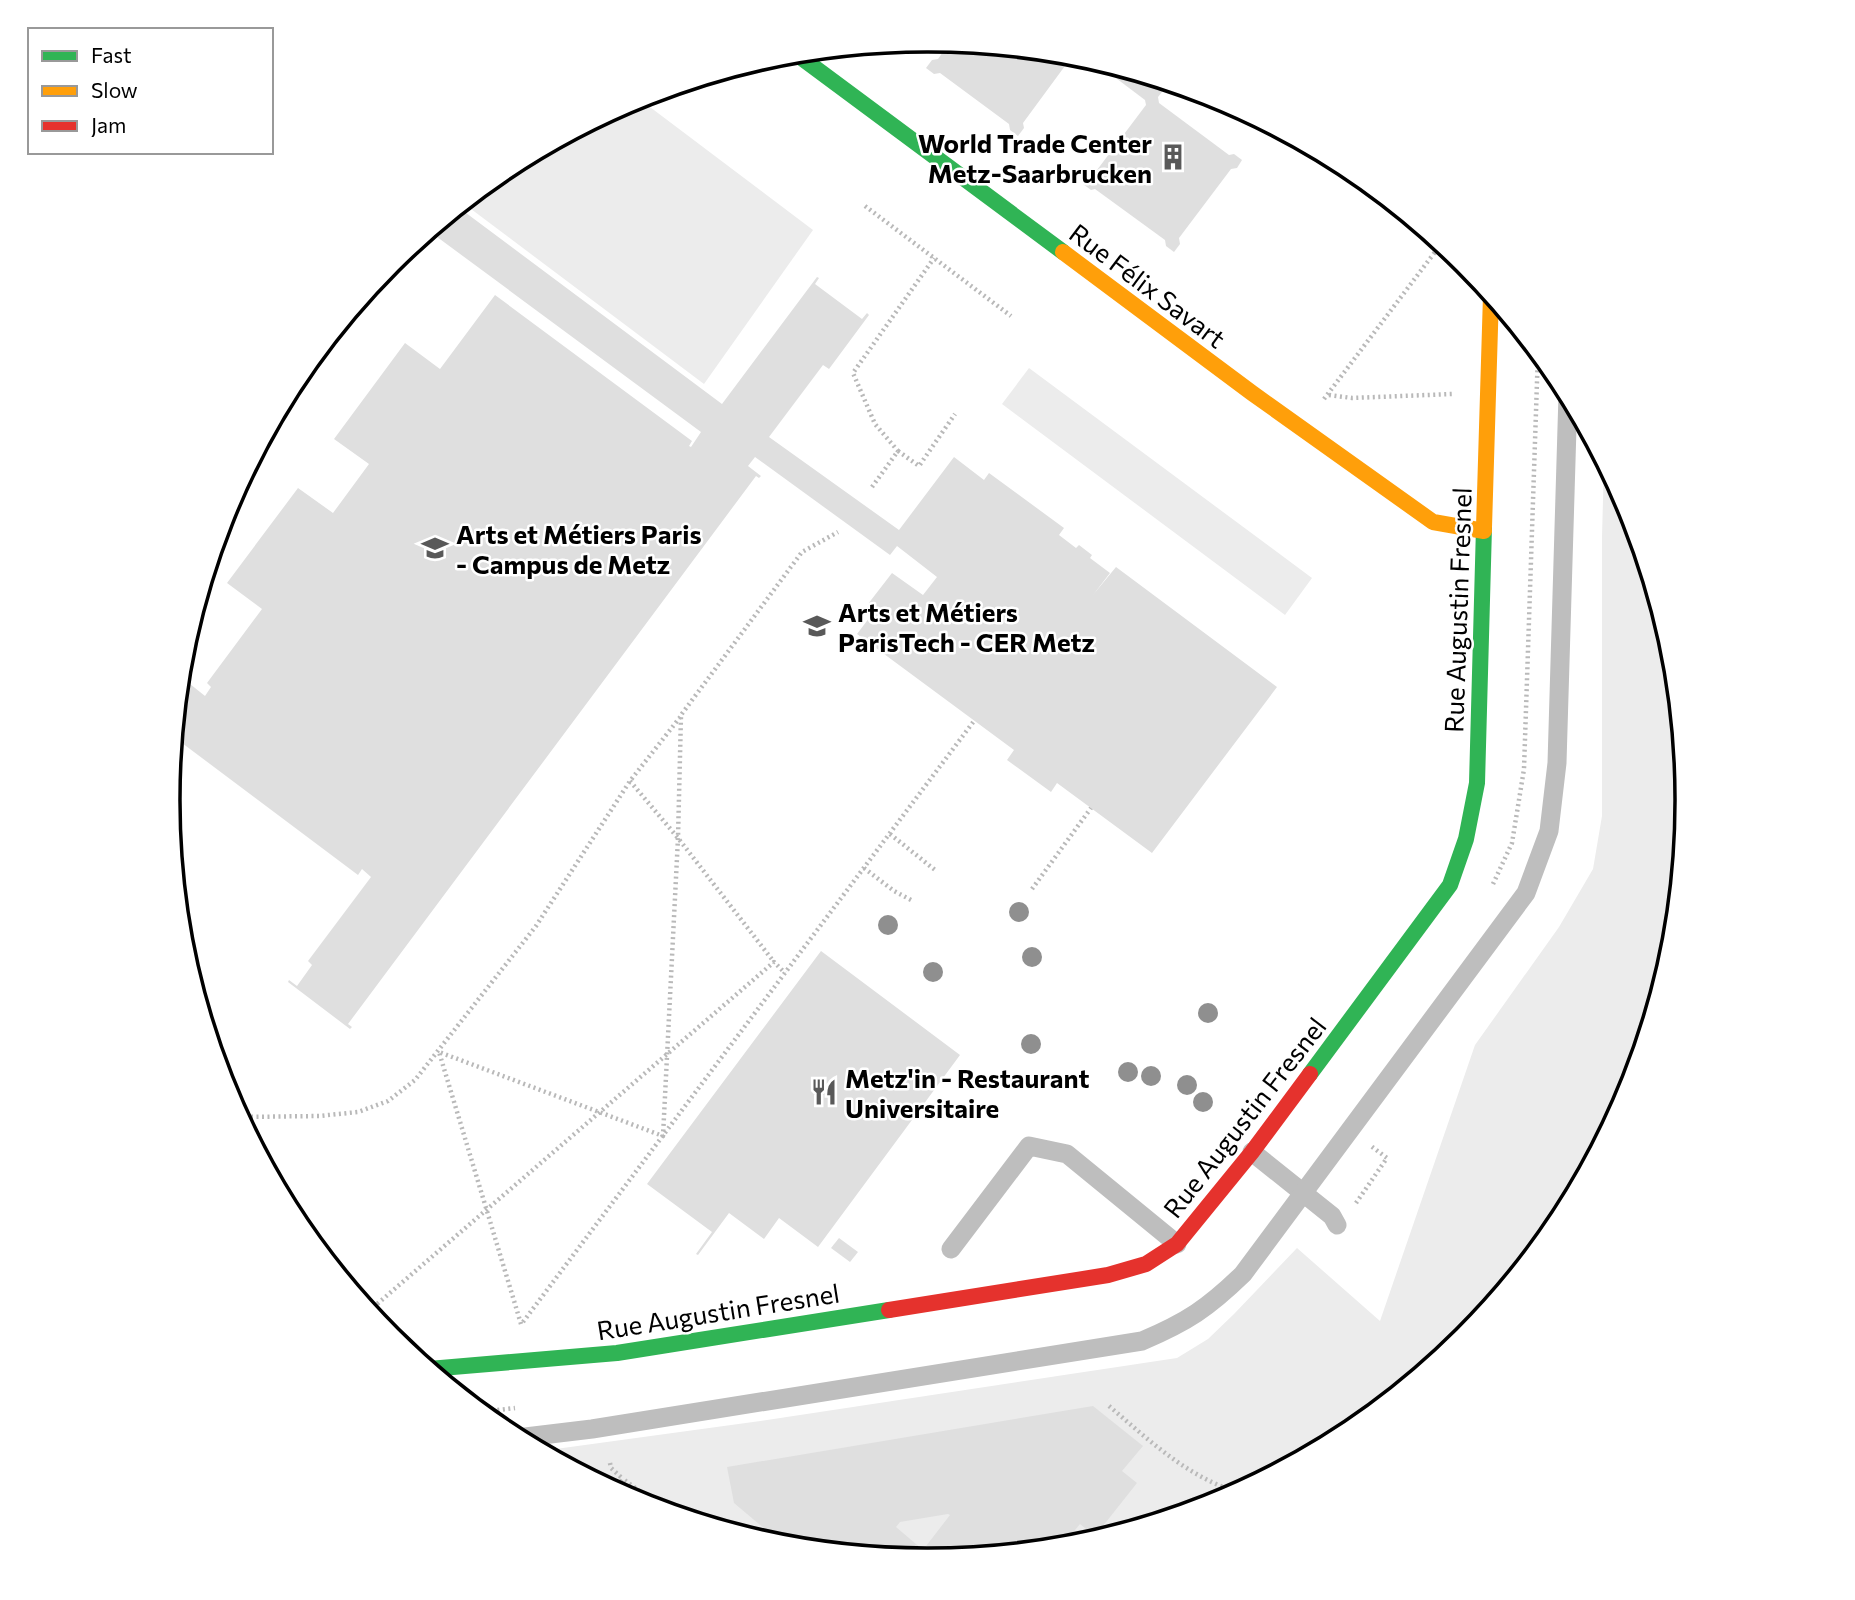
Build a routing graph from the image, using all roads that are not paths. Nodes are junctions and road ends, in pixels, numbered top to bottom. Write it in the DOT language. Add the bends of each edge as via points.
graph roads {
  1 [pos="808,63"];
  2 [pos="1491,308"];
  3 [pos="1567,414"];
  4 [pos="1484,531"];
  5 [pos="1252,1152"];
  6 [pos="1304,1194"];
  7 [pos="1337,1225"];
  8 [pos="1177,1244"];
  9 [pos="951,1249"];
  10 [pos="442,1368"];
  11 [pos="535,1436"];
  1 -- 4 [label="street, Rue Félix Savart" via="1433,522"];
  2 -- 4 [label="street, Rue Augustin Fresnel"];
  3 -- 6 [label="lane" via="1557,763 1549,831 1526,893"];
  4 -- 5 [label="street, Rue Augustin Fresnel" via="1477,783 1466,839 1450,885"];
  5 -- 6 [label="lane"];
  5 -- 8 [label="street, Rue Augustin Fresnel"];
  6 -- 7 [label="lane"];
  6 -- 11 [label="lane" via="1243,1274 1213,1303 1179,1326 1142,1341"];
  8 -- 9 [label="lane" via="1067,1154 1029,1146"];
  8 -- 10 [label="street, Rue Augustin Fresnel" via="1146,1264 1108,1275 617,1353"];
}
